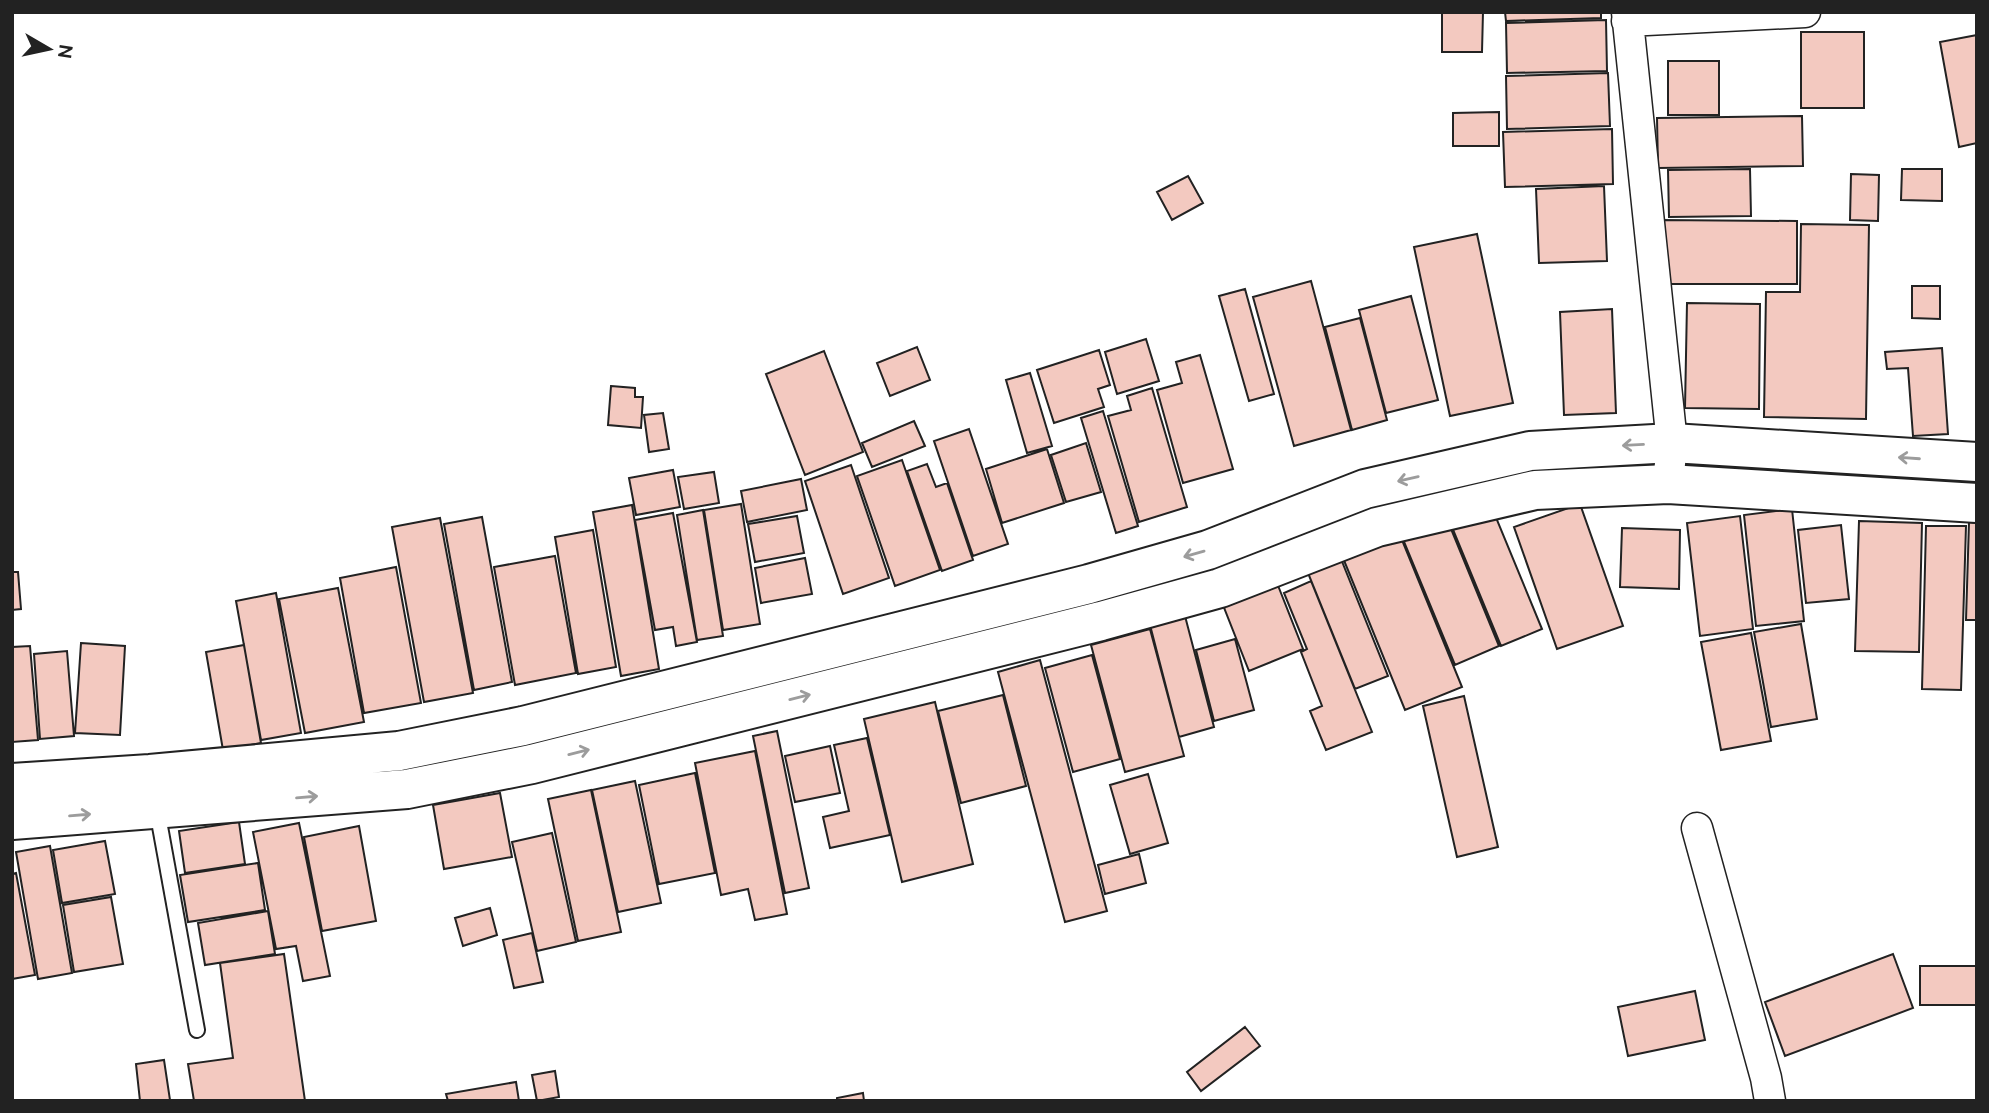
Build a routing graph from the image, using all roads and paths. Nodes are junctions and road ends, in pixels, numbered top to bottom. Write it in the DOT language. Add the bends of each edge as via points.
graph roads {
  1 [pos="1805,12"];
  2 [pos="1627,17"];
  3 [pos="1672,443"];
  4 [pos="1977,462"];
  5 [pos="1668,484"];
  6 [pos="1977,503"];
  7 [pos="1089,584"];
  8 [pos="1101,621"];
  9 [pos="523,726"];
  10 [pos="532,764"];
  11 [pos="12,783"];
  12 [pos="153,791"];
  13 [pos="12,820"];
  14 [pos="1697,828"];
  15 [pos="197,1030"];
  16 [pos="1770,1101"];
  1 -- 2 [label="street"];
  2 -- 3 [label="street"];
  4 -- 3 [label="main road, one-way"];
  3 -- 5 [label="street"];
  3 -- 7 [label="main road, one-way" via="1530,451 1365,489 1208,550"];
  5 -- 6 [label="main road"];
  5 -- 8 [label="main road" via="1535,490 1377,527 1220,587"];
  7 -- 8 [label="main road"];
  7 -- 9 [label="main road"];
  10 -- 8 [label="main road, one-way"];
  9 -- 10 [label="main road"];
  9 -- 12 [label="main road"];
  12 -- 10 [label="main road, one-way" via="407,789"];
  11 -- 12 [label="main road"];
  13 -- 12 [label="main road, one-way"];
  12 -- 15 [label="lane"];
  14 -- 16 [label="street"];
}
